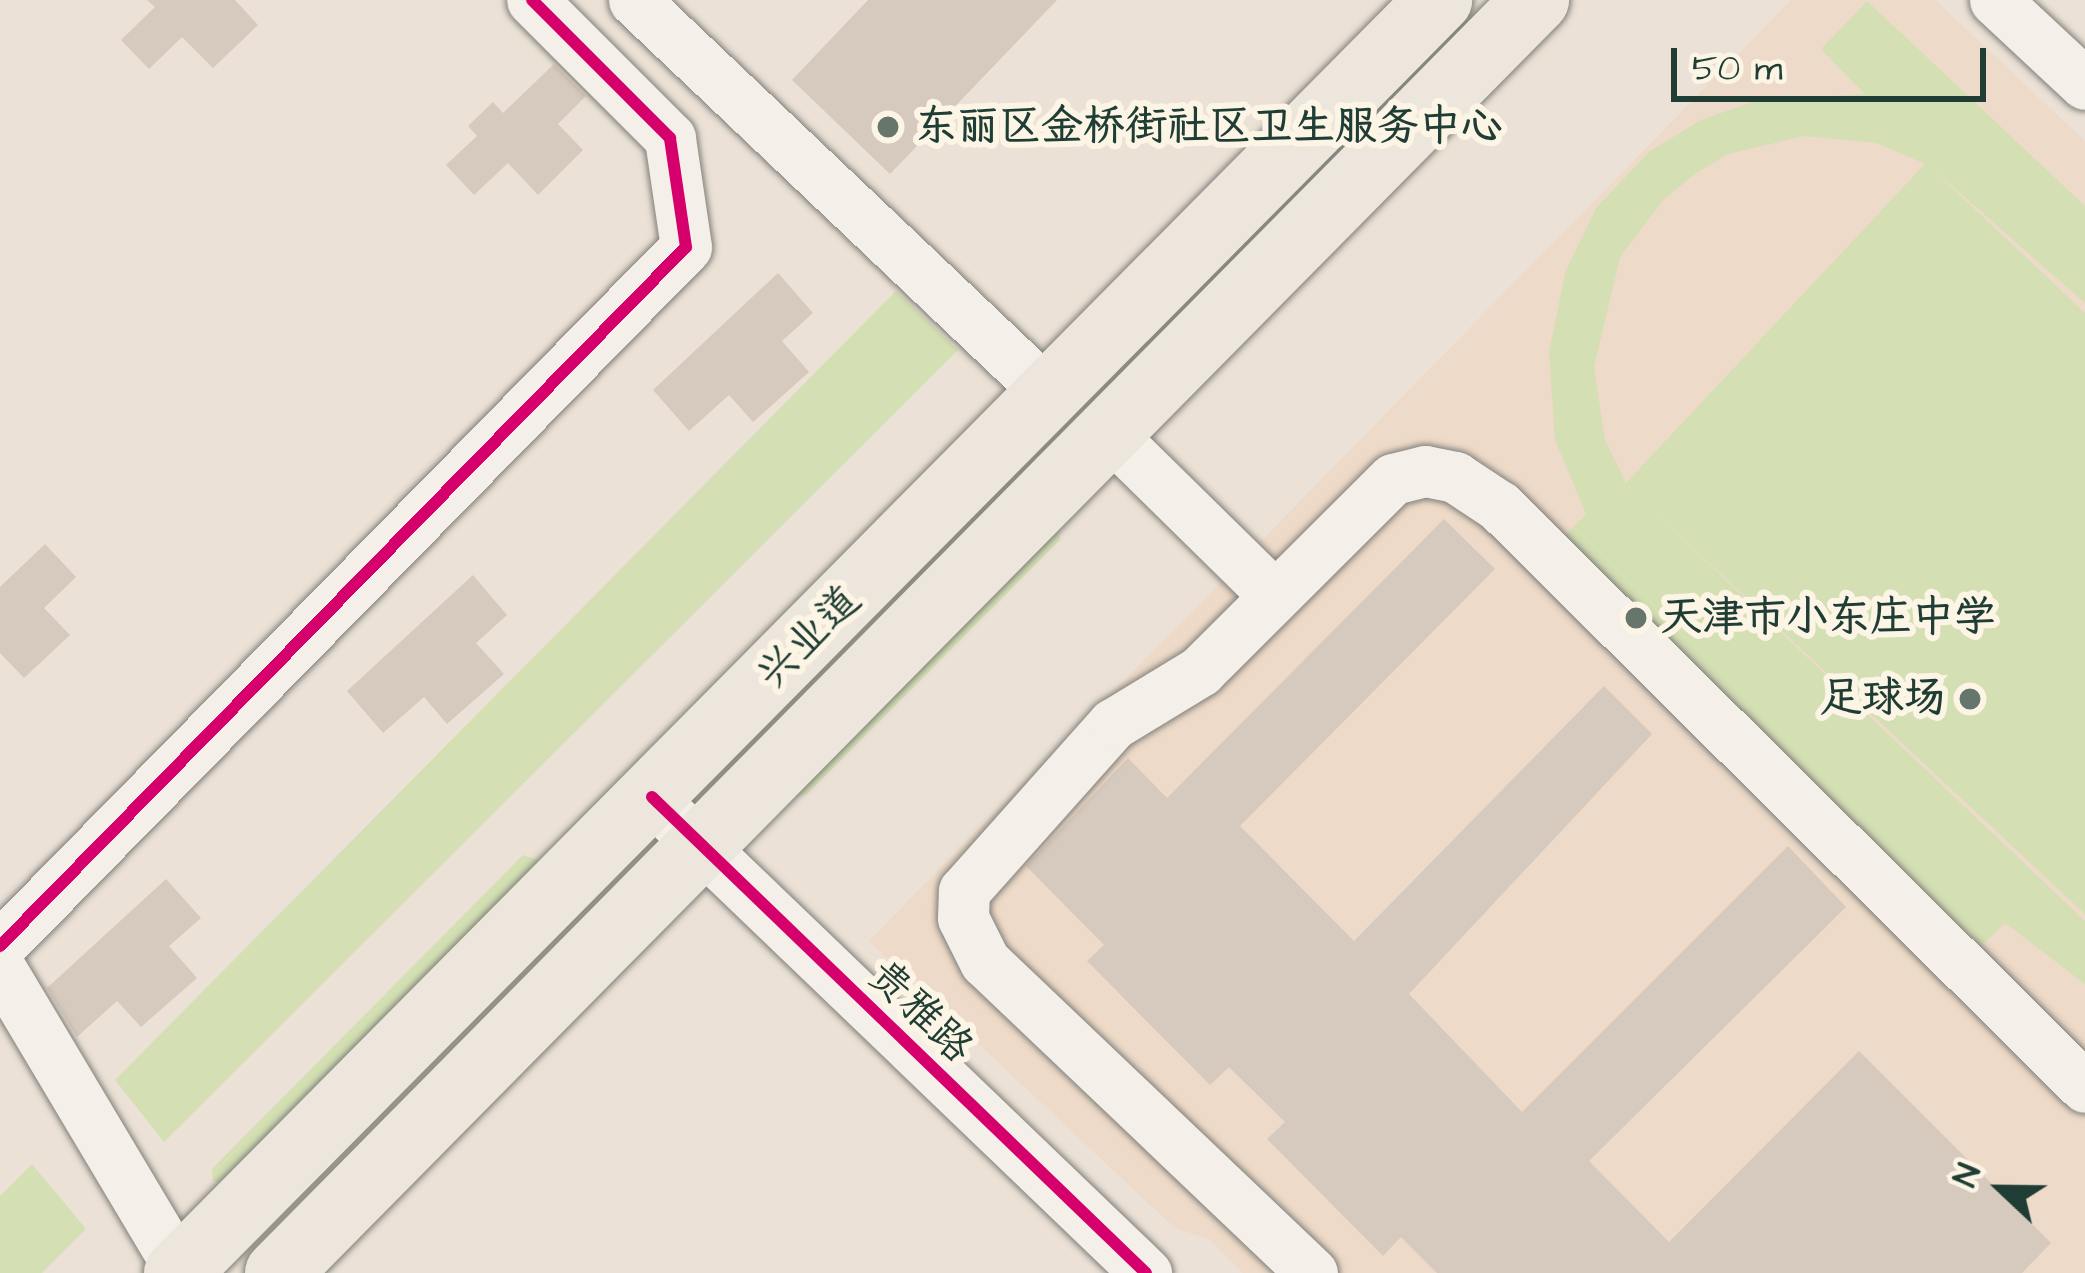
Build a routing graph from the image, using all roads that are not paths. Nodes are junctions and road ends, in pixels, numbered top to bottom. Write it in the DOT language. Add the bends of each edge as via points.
graph roads {
  1 [pos="532,0"];
  2 [pos="634,0"];
  3 [pos="1439,0"];
  4 [pos="1536,0"];
  5 [pos="1995,0"];
  6 [pos="2085,84"];
  7 [pos="1050,395"];
  8 [pos="1106,430"];
  9 [pos="1274,595"];
  10 [pos="673,820"];
  11 [pos="0,946"];
  12 [pos="0,968"];
  13 [pos="2085,1087"];
  14 [pos="1289,1265"];
  15 [pos="178,1271"];
  16 [pos="278,1273"];
  17 [pos="1146,1273"];
  1 -- 11 [label="street" via="670,138 686,247"];
  2 -- 7 [label="street"];
  3 -- 7 [label="main road, 兴业道"];
  4 -- 8 [label="main road, 兴业道"];
  5 -- 6 [label="street"];
  7 -- 10 [label="main road, 兴业道"];
  8 -- 9 [label="street"];
  8 -- 10 [label="main road, 兴业道"];
  9 -- 13 [label="street" via="1393,479 1426,471 1455,477 1499,506"];
  9 -- 14 [label="street" via="1200,671 1113,724 976,868 963,918 986,962"];
  10 -- 15 [label="main road, 兴业道"];
  10 -- 16 [label="main road, 兴业道"];
  10 -- 17 [label="street, 贵雅路"];
  12 -- 15 [label="street"];
}
